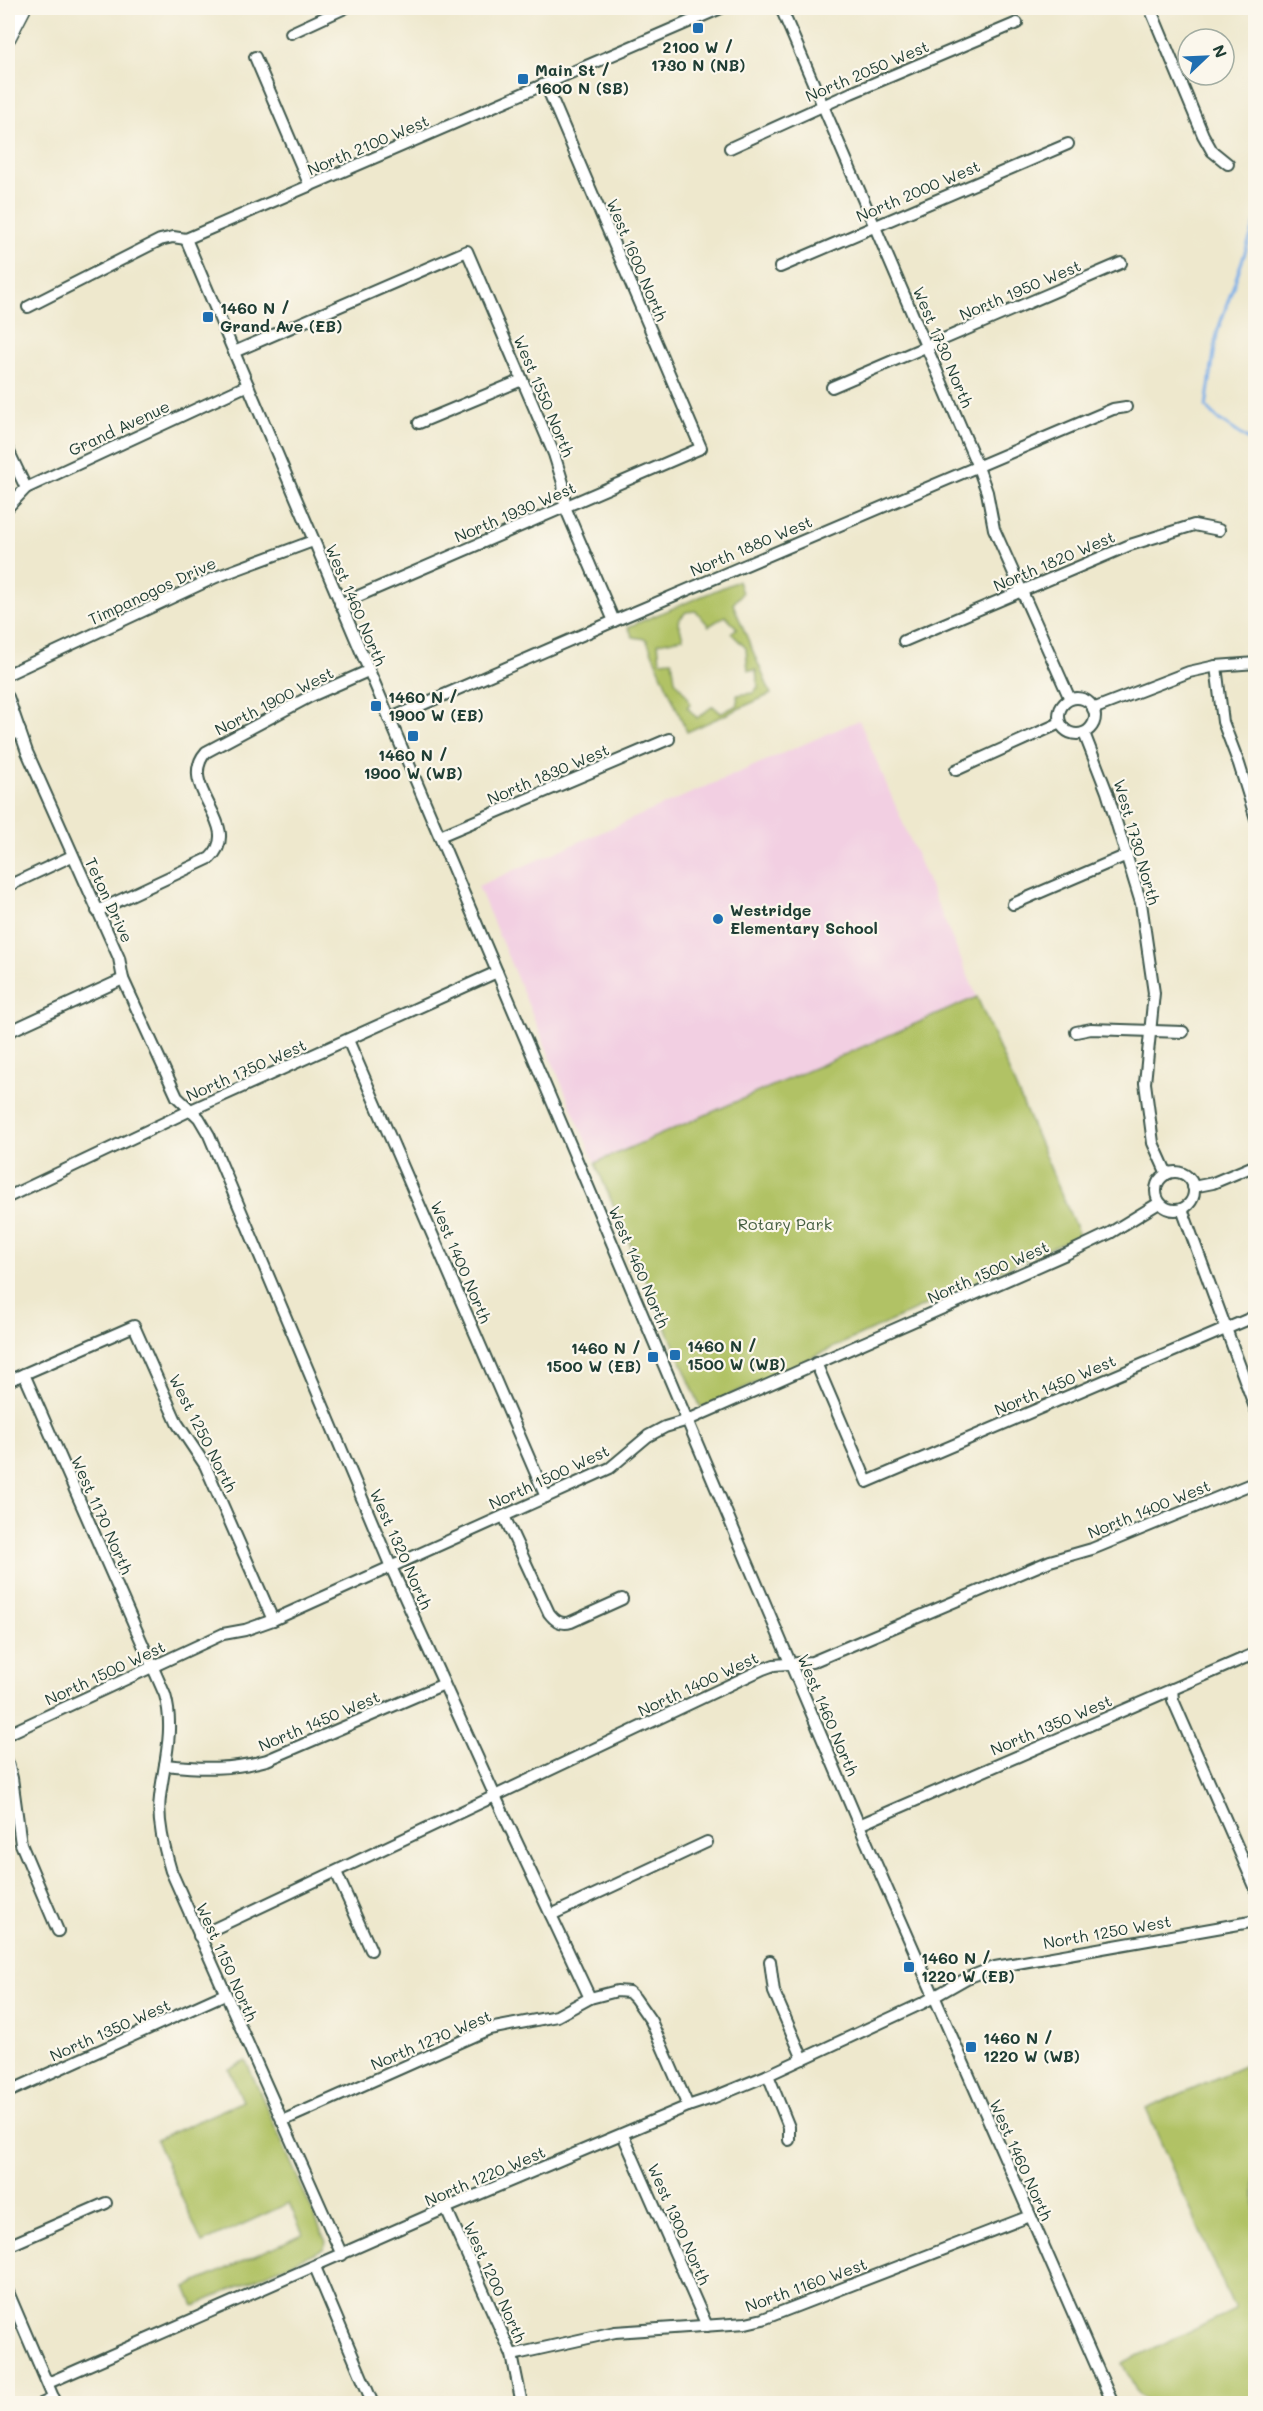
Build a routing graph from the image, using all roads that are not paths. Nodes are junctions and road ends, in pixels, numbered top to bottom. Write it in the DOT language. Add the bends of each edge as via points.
graph roads {
  1 [pos="23,8"];
  2 [pos="345,8"];
  3 [pos="721,8"];
  4 [pos="782,8"];
  5 [pos="1150,8"];
  6 [pos="1017,23"];
  7 [pos="291,33"];
  8 [pos="8,37"];
  9 [pos="255,57"];
  10 [pos="546,85"];
  11 [pos="823,105"];
  12 [pos="1068,144"];
  13 [pos="730,148"];
  14 [pos="1228,164"];
  15 [pos="310,186"];
  16 [pos="875,226"];
  17 [pos="186,239"];
  18 [pos="1120,263"];
  19 [pos="780,267"];
  20 [pos="28,307"];
  21 [pos="927,347"];
  22 [pos="234,352"];
  23 [pos="522,380"];
  24 [pos="248,384"];
  25 [pos="832,387"];
  26 [pos="1126,407"];
  27 [pos="419,423"];
  28 [pos="701,448"];
  29 [pos="8,450"];
  30 [pos="978,467"];
  31 [pos="26,488"];
  32 [pos="8,507"];
  33 [pos="565,507"];
  34 [pos="1220,530"];
  35 [pos="313,541"];
  36 [pos="1022,592"];
  37 [pos="339,604"];
  38 [pos="614,621"];
  39 [pos="904,641"];
  40 [pos="1256,663"];
  41 [pos="1216,666"];
  42 [pos="368,671"];
  43 [pos="8,674"];
  44 [pos="8,697"];
  45 [pos="1070,699"];
  46 [pos="1093,709"];
  47 [pos="389,719"];
  48 [pos="1060,723"];
  49 [pos="20,731"];
  50 [pos="1084,733"];
  51 [pos="8,737"];
  52 [pos="669,739"];
  53 [pos="956,770"];
  54 [pos="1256,819"];
  55 [pos="440,836"];
  56 [pos="1127,855"];
  57 [pos="72,856"];
  58 [pos="8,886"];
  59 [pos="1013,904"];
  60 [pos="97,911"];
  61 [pos="497,972"];
  62 [pos="123,979"];
  63 [pos="1150,1031"];
  64 [pos="8,1032"];
  65 [pos="1076,1032"];
  66 [pos="1183,1032"];
  67 [pos="348,1040"];
  68 [pos="190,1110"];
  69 [pos="1256,1165"];
  70 [pos="1167,1174"];
  71 [pos="1193,1187"];
  72 [pos="8,1197"];
  73 [pos="1160,1203"];
  74 [pos="1182,1209"];
  75 [pos="1256,1316"];
  76 [pos="1224,1328"];
  77 [pos="816,1363"];
  78 [pos="24,1374"];
  79 [pos="8,1381"];
  80 [pos="1256,1410"];
  81 [pos="688,1420"];
  82 [pos="1256,1482"];
  83 [pos="546,1497"];
  84 [pos="504,1515"];
  85 [pos="391,1567"];
  86 [pos="622,1599"];
  87 [pos="273,1620"];
  88 [pos="1256,1653"];
  89 [pos="791,1666"];
  90 [pos="153,1668"];
  91 [pos="444,1684"];
  92 [pos="1172,1689"];
  93 [pos="8,1734"];
  94 [pos="8,1763"];
  95 [pos="165,1765"];
  96 [pos="495,1796"];
  97 [pos="859,1825"];
  98 [pos="708,1842"];
  99 [pos="336,1872"];
  100 [pos="1256,1889"];
  101 [pos="551,1915"];
  102 [pos="1256,1921"];
  103 [pos="58,1931"];
  104 [pos="199,1936"];
  105 [pos="371,1950"];
  106 [pos="770,1961"];
  107 [pos="225,1994"];
  108 [pos="933,1996"];
  109 [pos="590,1998"];
  110 [pos="803,2059"];
  111 [pos="768,2075"];
  112 [pos="8,2092"];
  113 [pos="688,2106"];
  114 [pos="282,2121"];
  115 [pos="623,2135"];
  116 [pos="789,2140"];
  117 [pos="106,2203"];
  118 [pos="446,2208"];
  119 [pos="1030,2216"];
  120 [pos="8,2246"];
  121 [pos="342,2255"];
  122 [pos="315,2267"];
  123 [pos="8,2292"];
  124 [pos="707,2326"];
  125 [pos="512,2355"];
  126 [pos="48,2383"];
  127 [pos="55,2401"];
  128 [pos="41,2403"];
  129 [pos="373,2403"];
  130 [pos="522,2403"];
  131 [pos="1113,2403"];
  1 -- 8 [label="highway"];
  2 -- 7 [label="street"];
  3 -- 10 [label="street, North 2100 West"];
  4 -- 11 [label="street, West 1730 North"];
  5 -- 14 [label="street" via="1203,135 1212,151"];
  6 -- 11 [label="street, North 2050 West"];
  9 -- 15 [label="street"];
  10 -- 15 [label="street, North 2100 West"];
  10 -- 28 [label="street, West 1600 North"];
  11 -- 13 [label="street, North 2050 West"];
  11 -- 16 [label="street, West 1730 North"];
  12 -- 16 [label="street, North 2000 West"];
  15 -- 17 [label="street, North 2100 West"];
  16 -- 19 [label="street, North 2000 West"];
  16 -- 21 [label="street, West 1730 North"];
  17 -- 20 [label="street, North 2100 West" via="160,240"];
  17 -- 22 [label="street, West 1460 North"];
  18 -- 21 [label="street, North 1950 West"];
  21 -- 25 [label="street, North 1950 West"];
  21 -- 30 [label="street, West 1730 North"];
  22 -- 23 [label="street, West 1550 North" via="467,251"];
  22 -- 24 [label="street, West 1460 North"];
  23 -- 27 [label="street"];
  23 -- 33 [label="street, West 1550 North" via="554,454"];
  24 -- 31 [label="street, Grand Avenue"];
  24 -- 35 [label="street, West 1460 North"];
  26 -- 30 [label="street, North 1880 West" via="1113,409"];
  28 -- 33 [label="street, North 1930 West"];
  29 -- 31 [label="street"];
  30 -- 36 [label="street, West 1730 North" via="994,529"];
  30 -- 38 [label="street, North 1880 West"];
  31 -- 32 [label="street, Grand Avenue"];
  33 -- 37 [label="street, North 1930 West"];
  33 -- 38 [label="street, West 1550 North"];
  34 -- 36 [label="street, North 1820 West" via="1194,525 1130,546"];
  35 -- 37 [label="street, West 1460 North"];
  35 -- 43 [label="street, Timpanogos Drive" via="216,577"];
  36 -- 39 [label="street, North 1820 West"];
  36 -- 45 [label="street, West 1730 North"];
  37 -- 42 [label="street, West 1460 North"];
  38 -- 47 [label="street, North 1880 West"];
  40 -- 41 [label="street"];
  41 -- 46 [label="street" via="1189,672"];
  41 -- 54 [label="street" via="1223,722"];
  42 -- 47 [label="street, West 1460 North"];
  42 -- 60 [label="street, North 1900 West" via="309,697 206,752 198,764 197,777 221,834 220,846 210,858"];
  44 -- 49 [label="street, Teton Drive"];
  45 -- 46 [label="street" via="1084,699"];
  45 -- 48 [label="street" via="1060,709"];
  46 -- 50 [label="street" via="1094,723"];
  47 -- 55 [label="street, West 1460 North"];
  48 -- 50 [label="street" via="1070,733"];
  48 -- 53 [label="street"];
  49 -- 51 [label="street"];
  49 -- 57 [label="street, Teton Drive"];
  50 -- 56 [label="street, West 1730 North"];
  52 -- 55 [label="street, North 1830 West"];
  55 -- 61 [label="street, West 1460 North"];
  56 -- 59 [label="street"];
  56 -- 63 [label="street, West 1730 North" via="1141,903 1154,993"];
  57 -- 58 [label="street"];
  57 -- 60 [label="street, Teton Drive"];
  60 -- 62 [label="street, Teton Drive" via="119,958"];
  61 -- 67 [label="street, North 1750 West"];
  61 -- 81 [label="street, West 1460 North"];
  62 -- 64 [label="street"];
  62 -- 68 [label="street, Teton Drive" via="177,1097"];
  63 -- 65 [label="street"];
  63 -- 66 [label="street"];
  63 -- 70 [label="street, West 1730 North" via="1145,1083 1153,1143"];
  67 -- 68 [label="street, North 1750 West"];
  67 -- 83 [label="street, West 1400 North"];
  68 -- 72 [label="street, North 1750 West"];
  68 -- 85 [label="street, West 1320 North" via="209,1135"];
  69 -- 71 [label="street"];
  70 -- 71 [label="street" via="1180,1173"];
  70 -- 73 [label="street" via="1156,1190"];
  71 -- 74 [label="street" via="1192,1200"];
  73 -- 74 [label="street" via="1170,1210"];
  73 -- 77 [label="street, North 1500 West" via="1083,1246"];
  74 -- 76 [label="street"];
  75 -- 76 [label="street, North 1450 West"];
  76 -- 77 [label="street, North 1450 West" via="867,1482"];
  76 -- 80 [label="street"];
  77 -- 81 [label="street, North 1500 West"];
  78 -- 79 [label="street"];
  78 -- 87 [label="street, West 1250 North" via="134,1326 177,1423 205,1465"];
  78 -- 90 [label="street, West 1170 North"];
  81 -- 83 [label="street, North 1500 West" via="648,1436 610,1468"];
  81 -- 89 [label="street, West 1460 North"];
  82 -- 89 [label="street, North 1400 West" via="1092,1549 1050,1561 812,1662"];
  83 -- 84 [label="street, North 1500 West"];
  84 -- 85 [label="street, North 1500 West"];
  84 -- 86 [label="street" via="549,1613 557,1622 571,1622"];
  85 -- 87 [label="street, North 1500 West"];
  85 -- 91 [label="street, West 1320 North"];
  87 -- 90 [label="street, North 1500 West" via="223,1634"];
  88 -- 92 [label="street, North 1350 West"];
  89 -- 96 [label="street, North 1400 West" via="763,1669"];
  89 -- 97 [label="street, West 1460 North"];
  90 -- 93 [label="street, North 1500 West"];
  90 -- 95 [label="street, West 1150 North" via="170,1710"];
  91 -- 95 [label="street, North 1450 West" via="267,1760 218,1769"];
  91 -- 96 [label="street, West 1320 North"];
  92 -- 97 [label="street, North 1350 West"];
  92 -- 100 [label="street" via="1173,1700"];
  94 -- 103 [label="street" via="21,1844"];
  95 -- 104 [label="street, West 1150 North" via="160,1799 163,1840 171,1870"];
  96 -- 99 [label="street, North 1400 West"];
  96 -- 101 [label="street, West 1320 North"];
  97 -- 108 [label="street, West 1460 North"];
  98 -- 101 [label="street"];
  99 -- 104 [label="street, North 1400 West"];
  99 -- 105 [label="street"];
  101 -- 109 [label="street, West 1320 North"];
  102 -- 108 [label="street, North 1250 West" via="995,1967"];
  104 -- 107 [label="street, West 1150 North"];
  106 -- 110 [label="street" via="774,1992"];
  107 -- 112 [label="street, North 1350 West"];
  107 -- 114 [label="street, West 1150 North"];
  108 -- 110 [label="street, North 1220 West"];
  108 -- 119 [label="street, West 1460 North"];
  109 -- 113 [label="street, North 1270 West" via="617,1991 629,1992 635,1998 651,2021"];
  109 -- 114 [label="street, North 1270 West" via="557,2016 489,2029"];
  110 -- 111 [label="street, North 1220 West"];
  111 -- 113 [label="street, North 1220 West"];
  111 -- 116 [label="street" via="789,2127"];
  113 -- 115 [label="street, North 1220 West"];
  114 -- 121 [label="street, West 1150 North"];
  115 -- 118 [label="street, North 1220 West"];
  115 -- 124 [label="street, West 1300 North"];
  117 -- 120 [label="street"];
  118 -- 121 [label="street, North 1220 West"];
  118 -- 125 [label="street, West 1200 North"];
  119 -- 124 [label="street, North 1160 West" via="763,2319"];
  119 -- 131 [label="street, West 1460 North"];
  121 -- 122 [label="street, North 1220 West"];
  122 -- 126 [label="street, North 1220 West"];
  122 -- 129 [label="street"];
  123 -- 126 [label="street"];
  124 -- 125 [label="street, North 1160 West" via="615,2332"];
  125 -- 130 [label="street, West 1200 North"];
  126 -- 127 [label="street"];
  127 -- 128 [label="street"];
}
